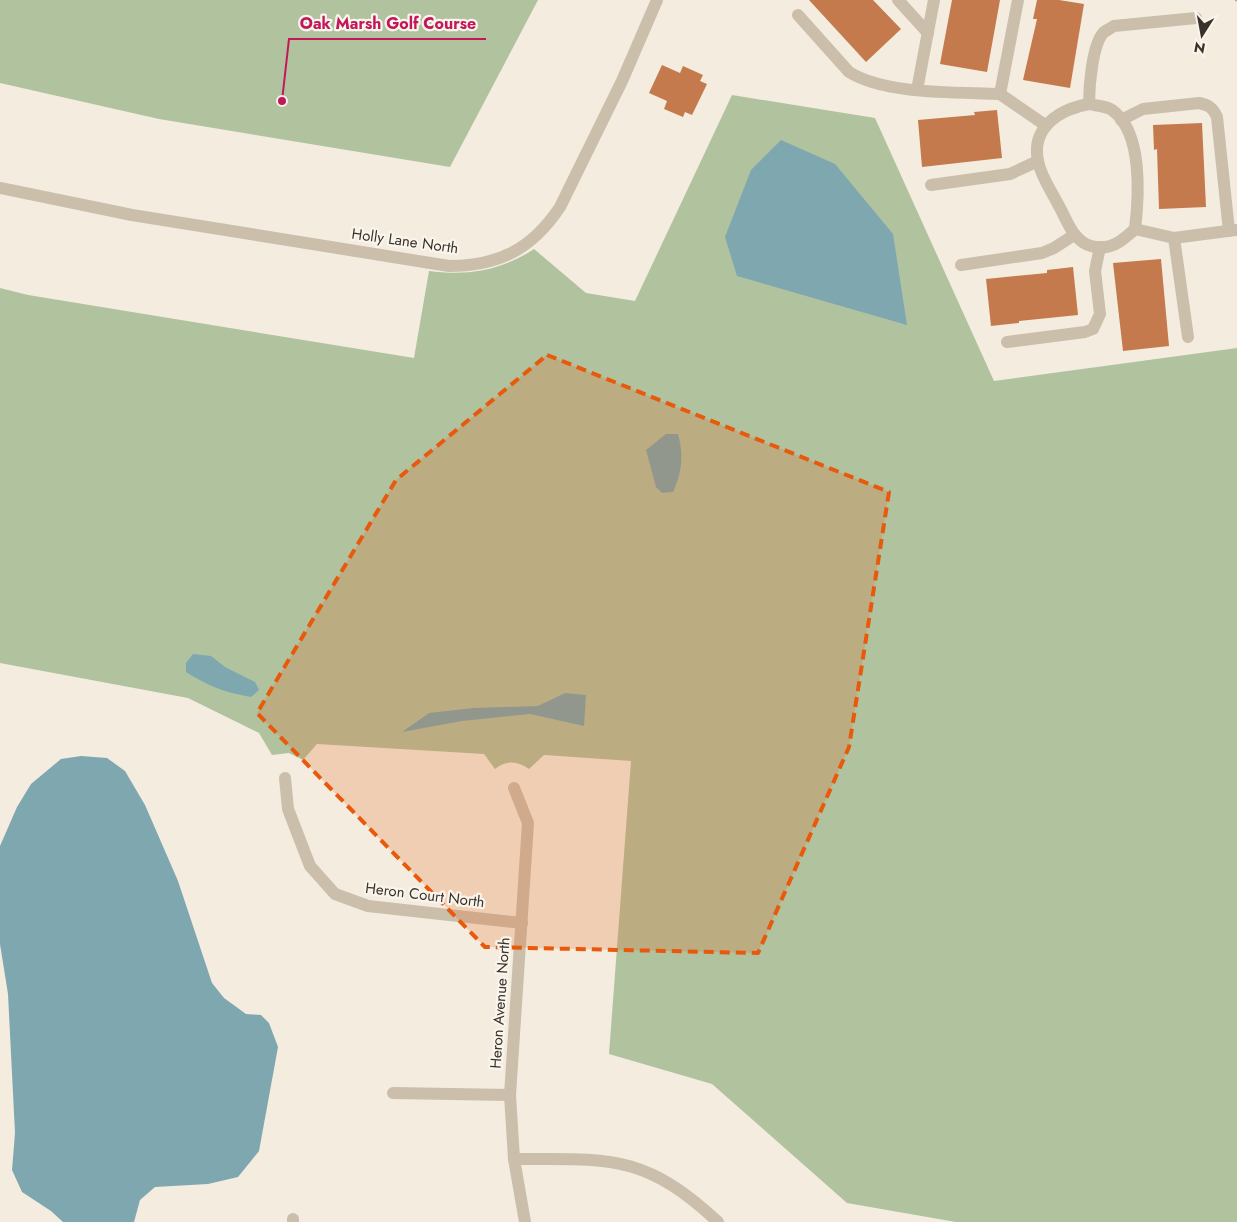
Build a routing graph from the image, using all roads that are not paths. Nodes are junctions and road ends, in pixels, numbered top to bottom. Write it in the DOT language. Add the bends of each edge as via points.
graph roads {
  1 [pos="656,0"];
  2 [pos="898,0"];
  3 [pos="934,0"];
  4 [pos="1018,0"];
  5 [pos="798,15"];
  6 [pos="1196,18"];
  7 [pos="928,33"];
  8 [pos="917,90"];
  9 [pos="1000,94"];
  10 [pos="1089,104"];
  11 [pos="1121,120"];
  12 [pos="1045,125"];
  13 [pos="1038,161"];
  14 [pos="931,185"];
  15 [pos="0,188"];
  16 [pos="1135,230"];
  17 [pos="1233,230"];
  18 [pos="1074,235"];
  19 [pos="1174,238"];
  20 [pos="1100,247"];
  21 [pos="961,265"];
  22 [pos="1188,337"];
  23 [pos="1007,342"];
  24 [pos="285,778"];
  25 [pos="514,788"];
  26 [pos="522,923"];
  27 [pos="394,1093"];
  28 [pos="510,1095"];
  29 [pos="514,1159"];
  30 [pos="525,1222"];
  31 [pos="718,1222"];
  1 -- 15 [label="street, Holly Lane North" via="622,81 560,207 532,240 494,261 472,266 449,266 132,214"];
  2 -- 7 [label="street"];
  3 -- 7 [label="street"];
  4 -- 9 [label="street"];
  5 -- 8 [label="street" via="854,76"];
  6 -- 10 [label="street" via="1114,26 1103,33 1097,43 1088,88"];
  7 -- 8 [label="street"];
  8 -- 9 [label="street"];
  9 -- 12 [label="street"];
  10 -- 11 [label="street" via="1112,110"];
  10 -- 12 [label="street" via="1061,113"];
  11 -- 16 [label="street" via="1129,131 1136,160"];
  11 -- 17 [label="street" via="1143,109 1208,104 1217,117"];
  12 -- 13 [label="street" via="1038,138"];
  13 -- 14 [label="street" via="1010,174"];
  13 -- 18 [label="street"];
  16 -- 19 [label="street"];
  16 -- 20 [label="street" via="1117,244"];
  17 -- 19 [label="street"];
  18 -- 20 [label="street" via="1090,246"];
  18 -- 21 [label="street" via="1042,253"];
  19 -- 22 [label="street"];
  20 -- 23 [label="street" via="1096,271 1100,314 1093,329"];
  24 -- 26 [label="street, Heron Court North" via="288,809 310,866 335,894 368,906"];
  25 -- 26 [label="street, Heron Avenue North" via="528,823"];
  26 -- 28 [label="street, Heron Avenue North"];
  27 -- 28 [label="street"];
  28 -- 29 [label="street, Heron Avenue North"];
  29 -- 30 [label="street, Heron Avenue North"];
  29 -- 31 [label="street" via="597,1159 640,1168 677,1187"];
}
